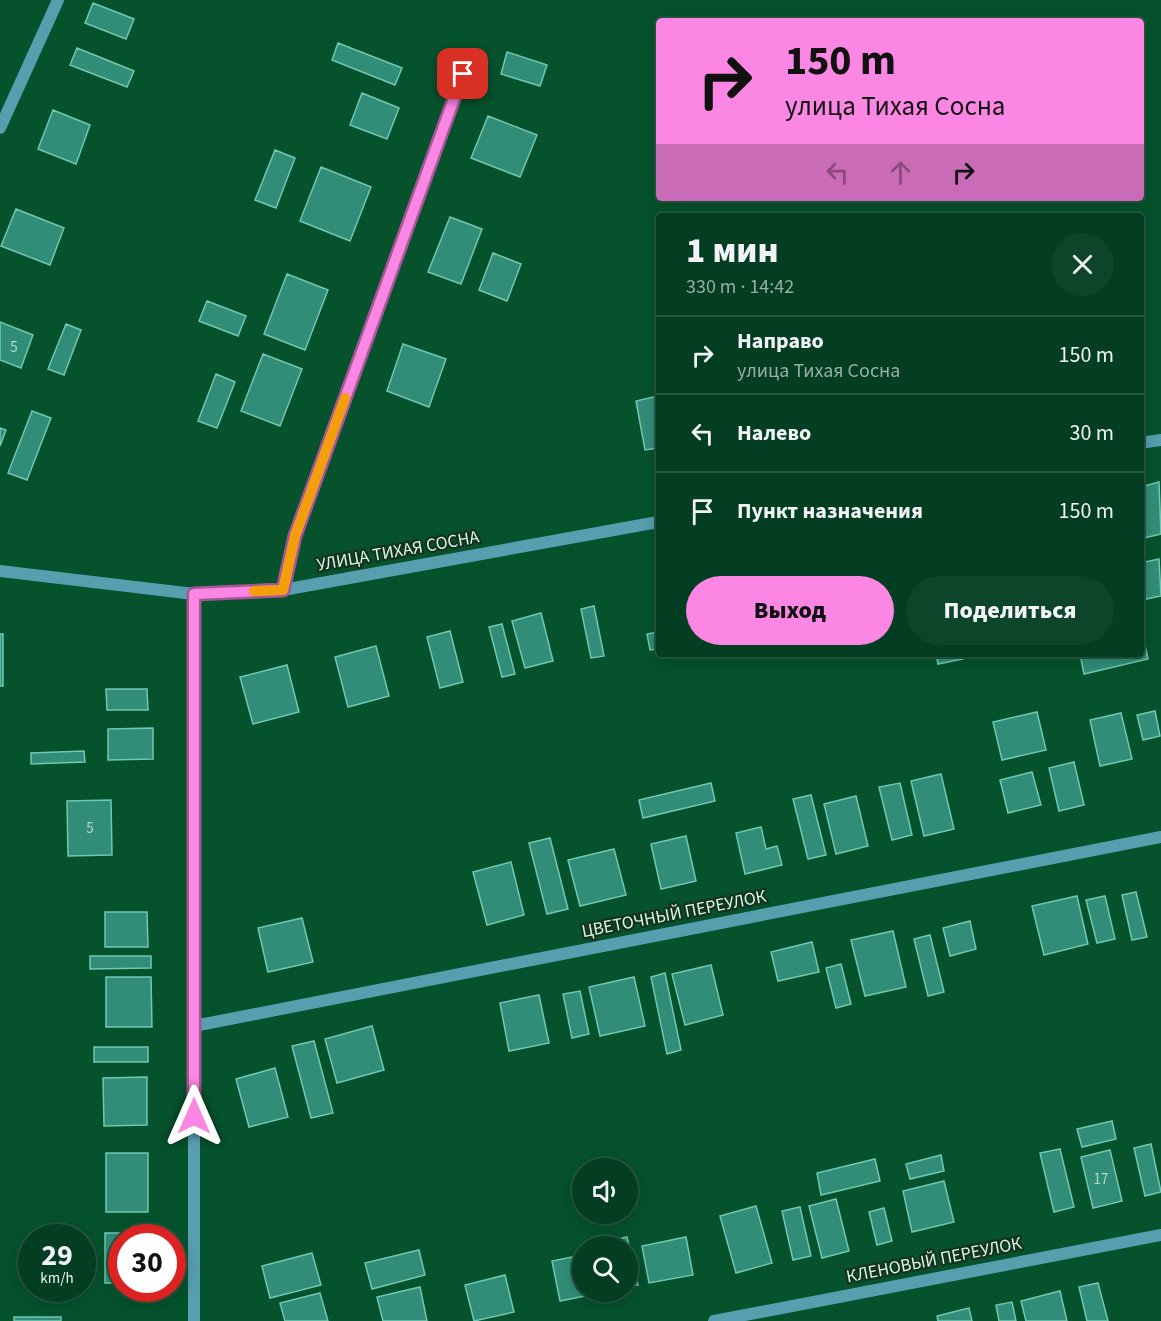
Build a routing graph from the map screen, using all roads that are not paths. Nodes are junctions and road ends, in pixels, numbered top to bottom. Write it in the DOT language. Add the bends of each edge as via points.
graph roads {
  1 [pos="58,0"];
  2 [pos="463,74"];
  3 [pos="0,128"];
  4 [pos="1161,440"];
  5 [pos="1144,442"];
  6 [pos="656,522"];
  7 [pos="0,571"];
  8 [pos="283,590"];
  9 [pos="194,594"];
  10 [pos="1161,837"];
  11 [pos="195,1026"];
  12 [pos="1161,1235"];
  13 [pos="194,1321"];
  14 [pos="714,1321"];
  1 -- 3 [label="street"];
  2 -- 8 [label="street" via="295,536"];
  4 -- 5 [label="street"];
  6 -- 8 [label="street, УЛИЦА ТИХАЯ СОСНА"];
  7 -- 9 [label="street, УЛИЦА ТИХАЯ СОСНА"];
  8 -- 9 [label="street, УЛИЦА ТИХАЯ СОСНА"];
  9 -- 11 [label="street"];
  10 -- 11 [label="street, ЦВЕТОЧНЫЙ ПЕРЕУЛОК"];
  11 -- 13 [label="street"];
  12 -- 14 [label="street, КЛЕНОВЫЙ ПЕРЕУЛОК"];
}
